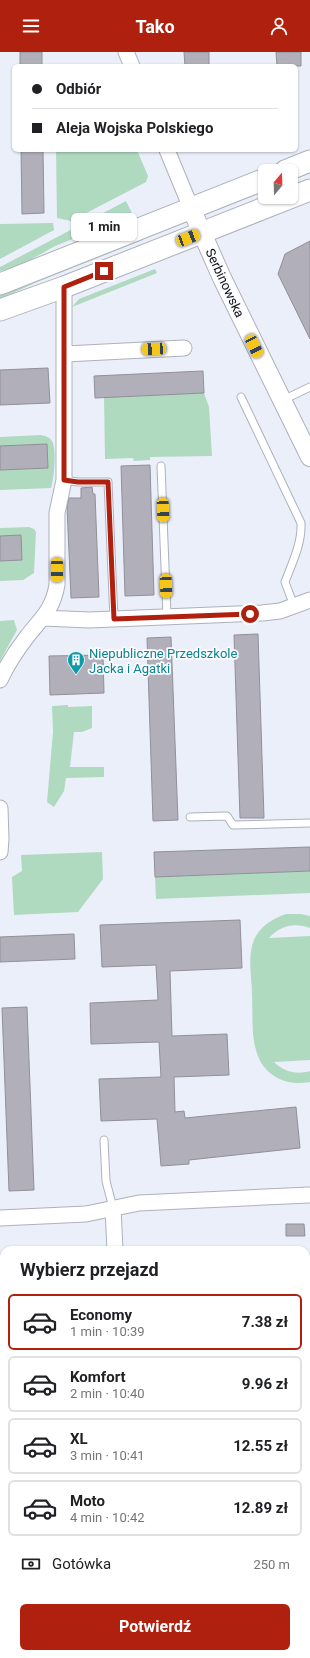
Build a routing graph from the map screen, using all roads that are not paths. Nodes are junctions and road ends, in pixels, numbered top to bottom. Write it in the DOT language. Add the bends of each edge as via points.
graph roads {
  1 [pos="126,52"];
  2 [pos="131,64"];
  3 [pos="168,152"];
  4 [pos="310,161"];
  5 [pos="298,166"];
  6 [pos="258,182"];
  7 [pos="310,190"];
  8 [pos="191,208"];
  9 [pos="201,233"];
  10 [pos="0,284"];
  11 [pos="64,287"];
  12 [pos="0,310"];
  13 [pos="184,348"];
  14 [pos="65,354"];
  15 [pos="310,387"];
  16 [pos="241,397"];
  17 [pos="281,400"];
  18 [pos="310,457"];
  19 [pos="161,466"];
  20 [pos="64,480"];
  21 [pos="310,600"];
  22 [pos="294,606"];
  23 [pos="167,617"];
  24 [pos="43,618"];
  25 [pos="114,619"];
  26 [pos="0,680"];
  27 [pos="0,808"];
  28 [pos="190,817"];
  29 [pos="310,823"];
  30 [pos="0,852"];
  31 [pos="104,1140"];
  32 [pos="309,1196"];
  33 [pos="113,1208"];
  34 [pos="0,1218"];
  35 [pos="115,1246"];
  1 -- 2 [label="street"];
  3 -- 8 [label="street, Serbinowska"];
  4 -- 5 [label="main road"];
  6 -- 8 [label="main road"];
  7 -- 9 [label="main road"];
  8 -- 9 [label="street, Serbinowska"];
  8 -- 10 [label="main road"];
  9 -- 11 [label="main road"];
  9 -- 17 [label="street, Serbinowska"];
  11 -- 12 [label="main road"];
  11 -- 14 [label="street"];
  13 -- 14 [label="street"];
  14 -- 20 [label="street"];
  15 -- 17 [label="lane"];
  16 -- 22 [label="lane" via="301,523 299,543 285,582"];
  17 -- 18 [label="street, Serbinowska"];
  19 -- 23 [label="lane"];
  20 -- 24 [label="street" via="57,513 56,590 51,606"];
  20 -- 25 [label="lane" via="108,482"];
  21 -- 22 [label="street"];
  22 -- 23 [label="street" via="262,613"];
  23 -- 25 [label="street"];
  24 -- 25 [label="street"];
  24 -- 26 [label="street" via="27,636"];
  27 -- 30 [label="street"];
  28 -- 29 [label="lane" via="227,816 232,825"];
  31 -- 33 [label="lane" via="106,1181"];
  32 -- 33 [label="street" via="139,1203"];
  33 -- 34 [label="street" via="86,1214"];
  33 -- 35 [label="street"];
}
